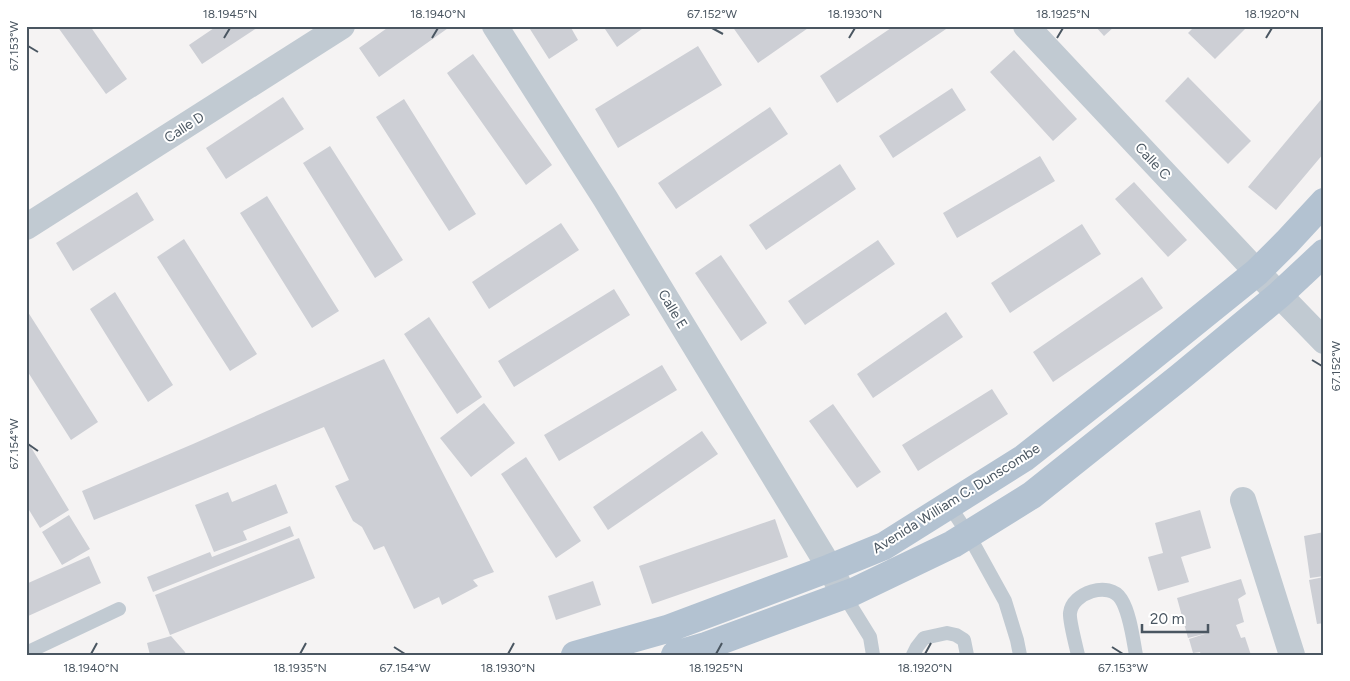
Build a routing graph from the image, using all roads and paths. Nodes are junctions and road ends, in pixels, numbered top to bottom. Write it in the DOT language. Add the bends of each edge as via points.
graph roads {
  1 [pos="495,26"];
  2 [pos="1026,26"];
  3 [pos="334,28"];
  4 [pos="1324,202"];
  5 [pos="26,228"];
  6 [pos="1324,253"];
  7 [pos="1257,272"];
  8 [pos="1279,295"];
  9 [pos="1324,341"];
  10 [pos="1243,500"];
  11 [pos="949,505"];
  12 [pos="968,534"];
  13 [pos="830,568"];
  14 [pos="844,595"];
  15 [pos="119,609"];
  16 [pos="26,652"];
  17 [pos="575,655"];
  18 [pos="675,655"];
  19 [pos="873,655"];
  20 [pos="913,655"];
  21 [pos="967,655"];
  22 [pos="1020,655"];
  23 [pos="1078,655"];
  24 [pos="1136,655"];
  25 [pos="1292,655"];
  1 -- 13 [label="street, Calle E" via="606,198"];
  2 -- 7 [label="street, Calle C"];
  3 -- 5 [label="street, Calle D"];
  4 -- 7 [label="main road, Avenida William C. Dunscombe"];
  6 -- 8 [label="main road"];
  7 -- 8 [label="street, Calle C"];
  7 -- 11 [label="main road, Avenida William C. Dunscombe" via="1024,458"];
  8 -- 9 [label="street, Calle C"];
  8 -- 12 [label="main road" via="1032,495"];
  10 -- 25 [label="street"];
  11 -- 12 [label="lane"];
  11 -- 13 [label="main road, Avenida William C. Dunscombe" via="884,546"];
  12 -- 14 [label="main road"];
  12 -- 22 [label="lane" via="1005,601"];
  13 -- 14 [label="street, Calle E"];
  13 -- 17 [label="main road, Avenida William C. Dunscombe" via="667,629"];
  14 -- 18 [label="main road"];
  14 -- 19 [label="lane" via="870,637"];
  15 -- 16 [label="lane"];
  20 -- 21 [label="lane" via="924,638 947,633 964,640"];
  23 -- 24 [label="lane" via="1070,614 1082,597 1100,590 1110,591 1121,598"];
}
